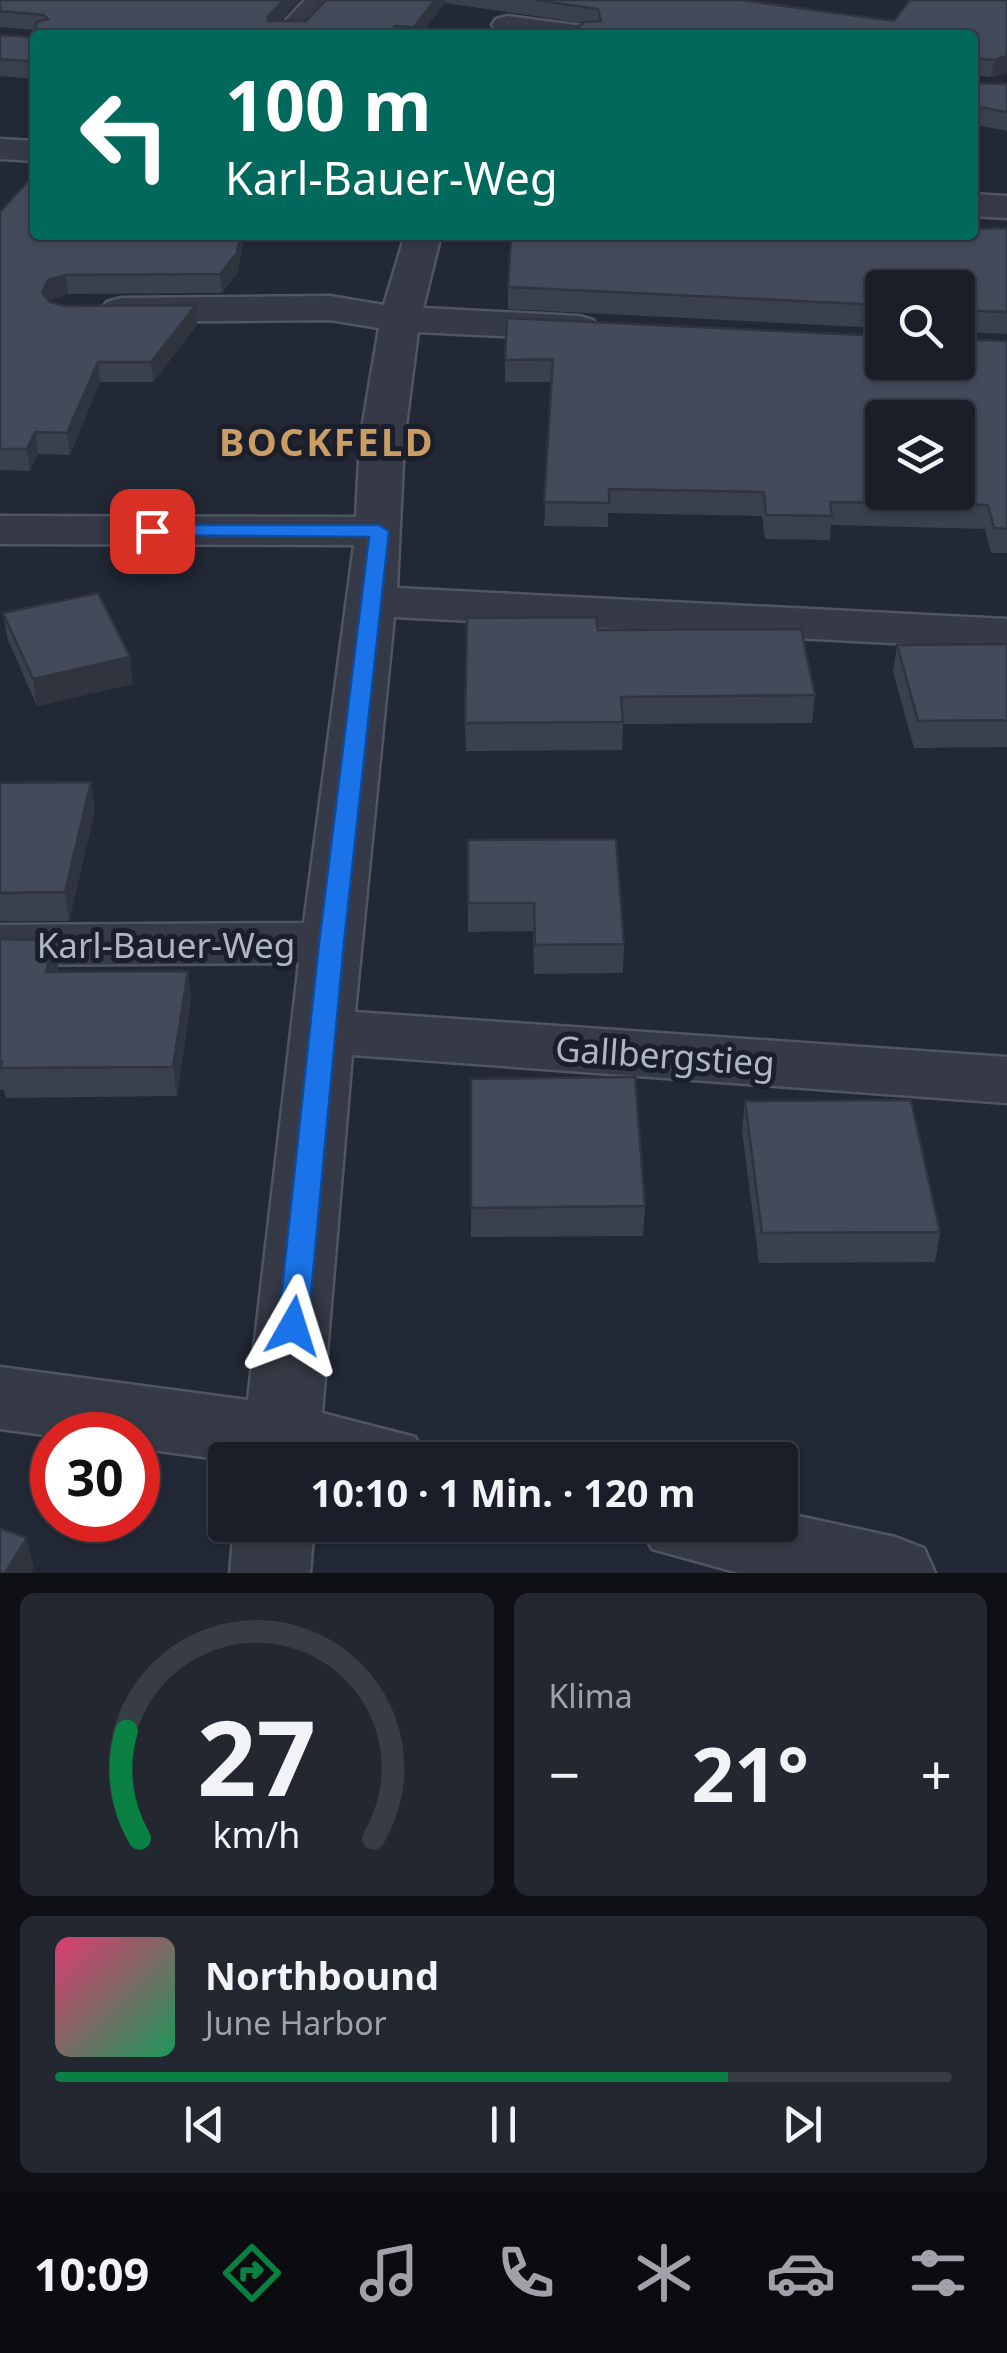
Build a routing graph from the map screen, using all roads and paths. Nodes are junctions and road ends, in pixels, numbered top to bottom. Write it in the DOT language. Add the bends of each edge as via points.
graph roads {
  1 [pos="320,0"];
  2 [pos="510,20"];
  3 [pos="292,30"];
  4 [pos="559,30"];
  5 [pos="0,149"];
  6 [pos="30,151"];
  7 [pos="978,205"];
  8 [pos="1007,207"];
  9 [pos="422,240"];
  10 [pos="87,310"];
  11 [pos="400,319"];
  12 [pos="612,329"];
  13 [pos="0,530"];
  14 [pos="379,531"];
  15 [pos="370,601"];
  16 [pos="1007,634"];
  17 [pos="331,943"];
  18 [pos="0,945"];
  19 [pos="323,1031"];
  20 [pos="1007,1080"];
  21 [pos="0,1398"];
  22 [pos="247,1442"];
  23 [pos="282,1442"];
  24 [pos="273,1542"];
  25 [pos="756,1542"];
  26 [pos="270,1573"];
  27 [pos="896,1573"];
  1 -- 3 [label="street"];
  2 -- 4 [label="street"];
  5 -- 6 [label="street"];
  7 -- 8 [label="street"];
  9 -- 11 [label="street"];
  10 -- 11 [label="street" via="330,308"];
  11 -- 12 [label="street"];
  11 -- 14 [label="street" via="382,441"];
  13 -- 14 [label="street"];
  14 -- 15 [label="street"];
  15 -- 16 [label="street"];
  15 -- 17 [label="street"];
  17 -- 18 [label="street, Karl-Bauer-Weg"];
  17 -- 19 [label="street"];
  19 -- 20 [label="street, Gallbergstieg"];
  19 -- 23 [label="street"];
  21 -- 22 [label="street"];
  24 -- 26 [label="street"];
  25 -- 27 [label="street"];
}
